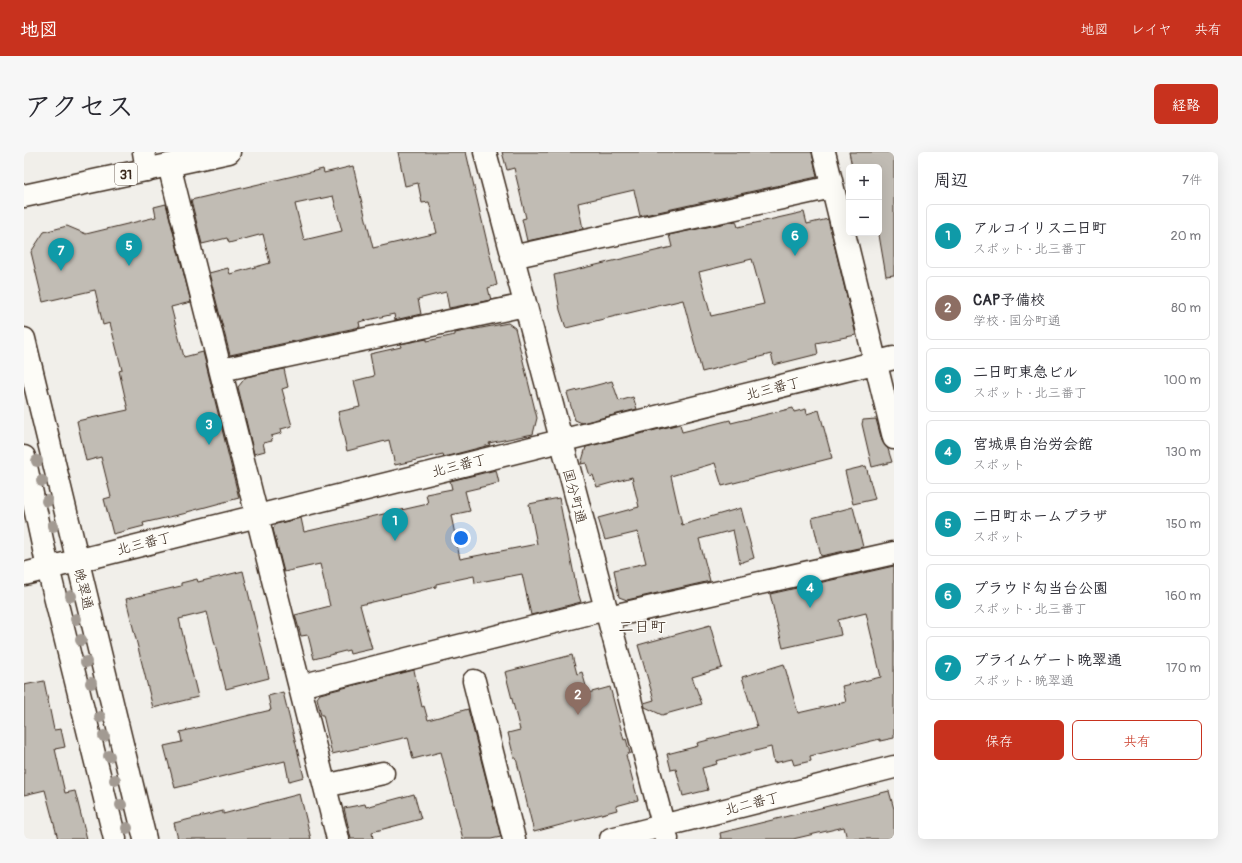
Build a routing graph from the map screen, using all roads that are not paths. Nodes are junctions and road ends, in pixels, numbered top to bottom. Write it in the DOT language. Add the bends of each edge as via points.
graph roads {
  1 [pos="229,152"];
  2 [pos="485,152"];
  3 [pos="824,152"];
  4 [pos="146,161"];
  5 [pos="169,165"];
  6 [pos="832,187"];
  7 [pos="24,196"];
  8 [pos="512,256"];
  9 [pos="525,305"];
  10 [pos="24,339"];
  11 [pos="885,360"];
  12 [pos="221,370"];
  13 [pos="894,438"];
  14 [pos="560,440"];
  15 [pos="24,457"];
  16 [pos="258,515"];
  17 [pos="894,553"];
  18 [pos="77,561"];
  19 [pos="48,568"];
  20 [pos="24,574"];
  21 [pos="607,613"];
  22 [pos="474,681"];
  23 [pos="300,686"];
  24 [pos="894,767"];
  25 [pos="383,773"];
  26 [pos="325,786"];
  27 [pos="665,832"];
  28 [pos="115,839"];
  29 [pos="145,839"];
  30 [pos="338,839"];
  31 [pos="514,839"];
  32 [pos="611,839"];
  1 -- 5 [label="street, 31"];
  2 -- 8 [label="street, 国分町通"];
  3 -- 6 [label="street"];
  4 -- 5 [label="street, 31"];
  4 -- 7 [label="street, 31"];
  5 -- 12 [label="street"];
  6 -- 8 [label="street"];
  6 -- 11 [label="street"];
  8 -- 9 [label="street, 国分町通"];
  9 -- 12 [label="street"];
  9 -- 14 [label="street, 国分町通"];
  10 -- 18 [label="street, 晩翠通"];
  11 -- 13 [label="street"];
  11 -- 14 [label="street, 北三番丁"];
  12 -- 16 [label="street"];
  14 -- 16 [label="street, 北三番丁"];
  14 -- 21 [label="street, 国分町通"];
  15 -- 19 [label="street, 晩翠通"];
  16 -- 18 [label="street, 北三番丁"];
  16 -- 23 [label="street"];
  17 -- 21 [label="street"];
  18 -- 19 [label="street, 北三番丁"];
  18 -- 29 [label="street, 晩翠通"];
  19 -- 20 [label="street, 北三番丁"];
  19 -- 28 [label="street, 晩翠通"];
  21 -- 23 [label="street"];
  21 -- 27 [label="street, 国分町通"];
  22 -- 31 [label="street"];
  23 -- 26 [label="street"];
  24 -- 27 [label="street, 北二番丁"];
  25 -- 26 [label="street"];
  26 -- 30 [label="street"];
  27 -- 32 [label="street, 北二番丁"];
}
